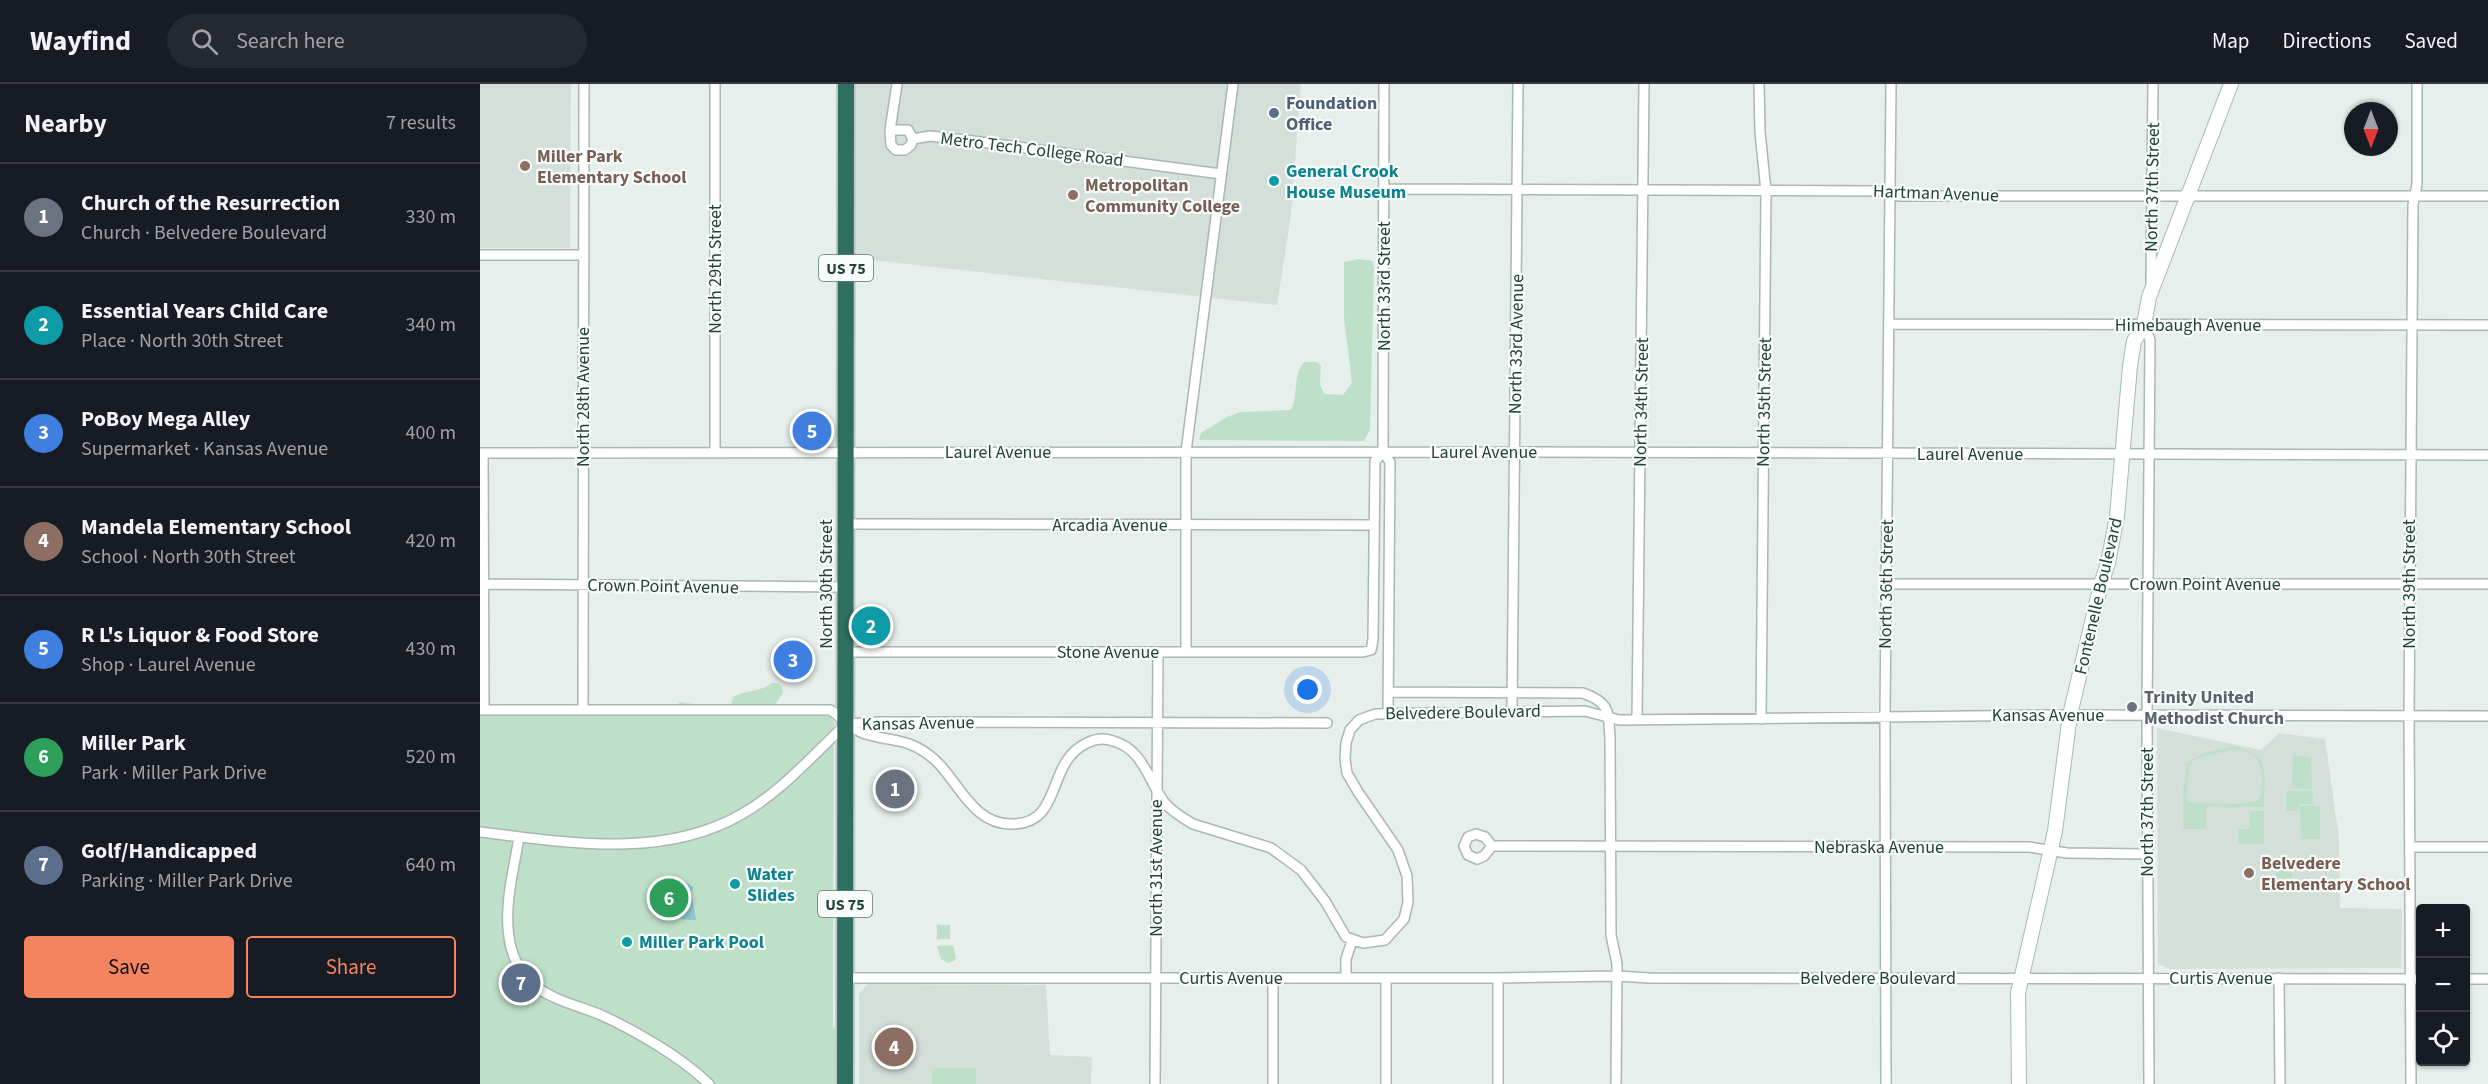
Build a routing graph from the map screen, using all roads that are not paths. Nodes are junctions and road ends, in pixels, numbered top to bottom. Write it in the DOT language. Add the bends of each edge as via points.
graph roads {
  1 [pos="584,84"];
  2 [pos="715,84"];
  3 [pos="846,84"];
  4 [pos="897,84"];
  5 [pos="1233,84"];
  6 [pos="1384,84"];
  7 [pos="1518,84"];
  8 [pos="1644,84"];
  9 [pos="1759,84"];
  10 [pos="1891,84"];
  11 [pos="2153,84"];
  12 [pos="2231,84"];
  13 [pos="2417,84"];
  14 [pos="890,130"];
  15 [pos="914,139"];
  16 [pos="1221,174"];
  17 [pos="1384,189"];
  18 [pos="1518,190"];
  19 [pos="1644,191"];
  20 [pos="1766,191"];
  21 [pos="1890,193"];
  22 [pos="2188,195"];
  23 [pos="2152,196"];
  24 [pos="2415,196"];
  25 [pos="2488,196"];
  26 [pos="480,255"];
  27 [pos="584,255"];
  28 [pos="2151,290"];
  29 [pos="1889,324"];
  30 [pos="2144,325"];
  31 [pos="2412,325"];
  32 [pos="2488,325"];
  33 [pos="1186,452"];
  34 [pos="1383,452"];
  35 [pos="1514,452"];
  36 [pos="482,453"];
  37 [pos="583,453"];
  38 [pos="715,453"];
  39 [pos="846,453"];
  40 [pos="1641,453"];
  41 [pos="1764,453"];
  42 [pos="1887,454"];
  43 [pos="2123,454"];
  44 [pos="2149,454"];
  45 [pos="2411,455"];
  46 [pos="2488,455"];
  47 [pos="846,524"];
  48 [pos="1186,525"];
  49 [pos="1374,525"];
  50 [pos="482,584"];
  51 [pos="1886,584"];
  52 [pos="2101,584"];
  53 [pos="2147,584"];
  54 [pos="2409,584"];
  55 [pos="2488,584"];
  56 [pos="583,585"];
  57 [pos="846,587"];
  58 [pos="1371,650"];
  59 [pos="846,652"];
  60 [pos="1158,652"];
  61 [pos="1186,652"];
  62 [pos="1512,691"];
  63 [pos="1388,692"];
  64 [pos="482,710"];
  65 [pos="583,710"];
  66 [pos="1388,712"];
  67 [pos="1512,712"];
  68 [pos="2070,715"];
  69 [pos="1885,716"];
  70 [pos="2147,716"];
  71 [pos="2409,716"];
  72 [pos="2488,716"];
  73 [pos="1608,717"];
  74 [pos="1637,719"];
  75 [pos="1761,720"];
  76 [pos="1158,722"];
  77 [pos="1327,723"];
  78 [pos="846,724"];
  79 [pos="1157,788"];
  80 [pos="480,832"];
  81 [pos="519,837"];
  82 [pos="1491,846"];
  83 [pos="1610,846"];
  84 [pos="1885,847"];
  85 [pos="2410,847"];
  86 [pos="2488,847"];
  87 [pos="2050,851"];
  88 [pos="2147,854"];
  89 [pos="1352,941"];
  90 [pos="1617,976"];
  91 [pos="845,978"];
  92 [pos="1156,978"];
  93 [pos="1273,978"];
  94 [pos="1346,978"];
  95 [pos="1386,978"];
  96 [pos="1498,978"];
  97 [pos="1885,978"];
  98 [pos="2021,978"];
  99 [pos="2148,978"];
  100 [pos="2279,978"];
  101 [pos="2415,978"];
  102 [pos="2470,978"];
  103 [pos="2488,978"];
  104 [pos="709,1084"];
  105 [pos="845,1084"];
  106 [pos="1155,1084"];
  107 [pos="1273,1084"];
  108 [pos="1386,1084"];
  109 [pos="1498,1084"];
  110 [pos="1616,1084"];
  111 [pos="1886,1084"];
  112 [pos="2019,1084"];
  113 [pos="2149,1084"];
  114 [pos="2280,1084"];
  115 [pos="2411,1084"];
  1 -- 27 [label="street, North 28th Avenue"];
  2 -- 38 [label="street, North 29th Street"];
  3 -- 39 [label="highway, North 30th Street / US 75"];
  4 -- 14 [label="street"];
  5 -- 16 [label="street"];
  6 -- 17 [label="street, North 33rd Street"];
  7 -- 18 [label="street, North 33rd Avenue"];
  8 -- 19 [label="street, North 34th Street"];
  9 -- 20 [label="street, North 35th Street"];
  10 -- 21 [label="street, North 36th Street"];
  11 -- 23 [label="street, North 37th Street"];
  12 -- 22 [label="main road, Fontenelle Boulevard"];
  13 -- 24 [label="street, North 39th Street"];
  14 -- 15 [label="street, Metro Tech College Road" via="908,130"];
  14 -- 15 [label="street, Metro Tech College Road" via="891,145 896,150 905,150"];
  15 -- 16 [label="street, Metro Tech College Road" via="930,136"];
  16 -- 33 [label="street"];
  17 -- 18 [label="street, Hartman Avenue"];
  17 -- 34 [label="street, North 33rd Street"];
  18 -- 19 [label="street, Hartman Avenue"];
  18 -- 35 [label="street, North 33rd Avenue"];
  19 -- 20 [label="street, Hartman Avenue"];
  19 -- 40 [label="street, North 34th Street"];
  20 -- 21 [label="street, Hartman Avenue"];
  20 -- 41 [label="street, North 35th Street"];
  21 -- 23 [label="street, Hartman Avenue"];
  21 -- 29 [label="street, North 36th Street"];
  22 -- 23 [label="street, Hartman Avenue"];
  22 -- 24 [label="street, Hartman Avenue"];
  22 -- 28 [label="main road, Fontenelle Boulevard"];
  23 -- 28 [label="street, North 37th Street"];
  24 -- 25 [label="street, Hartman Avenue"];
  24 -- 31 [label="street, North 39th Street"];
  26 -- 27 [label="street"];
  27 -- 37 [label="street, North 28th Avenue"];
  28 -- 30 [label="main road, Fontenelle Boulevard"];
  29 -- 30 [label="street, Himebaugh Avenue"];
  29 -- 42 [label="street, North 36th Street"];
  30 -- 31 [label="street, Himebaugh Avenue"];
  30 -- 43 [label="main road, Fontenelle Boulevard" via="2134,341"];
  30 -- 44 [label="street, North 37th Street" via="2150,340"];
  31 -- 32 [label="street, Himebaugh Avenue"];
  31 -- 45 [label="street, North 39th Street"];
  33 -- 34 [label="street, Laurel Avenue"];
  33 -- 39 [label="street, Laurel Avenue"];
  33 -- 48 [label="street"];
  34 -- 35 [label="street, Laurel Avenue"];
  34 -- 49 [label="street, North 33rd Street" via="1375,461"];
  34 -- 63 [label="street, North 33rd Street" via="1390,462"];
  35 -- 40 [label="street, Laurel Avenue"];
  35 -- 62 [label="street, North 33rd Avenue"];
  36 -- 37 [label="street, Laurel Avenue"];
  36 -- 50 [label="street"];
  37 -- 38 [label="street, Laurel Avenue"];
  37 -- 56 [label="street, North 28th Avenue"];
  38 -- 39 [label="street, Laurel Avenue"];
  39 -- 47 [label="highway, North 30th Street / US 75"];
  40 -- 41 [label="street, Laurel Avenue"];
  40 -- 74 [label="street, North 34th Street"];
  41 -- 42 [label="street, Laurel Avenue"];
  41 -- 75 [label="street, North 35th Street"];
  42 -- 43 [label="street, Laurel Avenue"];
  42 -- 51 [label="street, North 36th Street"];
  43 -- 44 [label="street, Laurel Avenue"];
  43 -- 52 [label="main road, Fontenelle Boulevard" via="2117,516"];
  44 -- 45 [label="street, Laurel Avenue"];
  44 -- 53 [label="street, North 37th Street"];
  45 -- 46 [label="street, Laurel Avenue"];
  45 -- 54 [label="street, North 39th Street"];
  47 -- 48 [label="street, Arcadia Avenue"];
  47 -- 57 [label="highway, North 30th Street / US 75"];
  48 -- 49 [label="street, Arcadia Avenue"];
  48 -- 61 [label="street"];
  49 -- 58 [label="street, North 33rd Street"];
  50 -- 56 [label="street, Crown Point Avenue"];
  50 -- 64 [label="street"];
  51 -- 52 [label="street, Crown Point Avenue"];
  51 -- 69 [label="street, North 36th Street"];
  52 -- 53 [label="street, Crown Point Avenue"];
  52 -- 68 [label="main road, Fontenelle Boulevard"];
  53 -- 54 [label="street, Crown Point Avenue"];
  53 -- 70 [label="street, North 37th Street"];
  54 -- 55 [label="street, Crown Point Avenue"];
  54 -- 71 [label="street, North 39th Street"];
  56 -- 57 [label="street, Crown Point Avenue"];
  56 -- 65 [label="street, North 28th Avenue"];
  57 -- 59 [label="highway, North 30th Street / US 75"];
  58 -- 61 [label="street, Stone Avenue"];
  59 -- 60 [label="street, Stone Avenue"];
  59 -- 78 [label="highway, North 30th Street / US 75"];
  60 -- 61 [label="street, Stone Avenue"];
  60 -- 76 [label="street, North 31st Avenue"];
  62 -- 63 [label="street"];
  62 -- 67 [label="street, North 33rd Avenue"];
  62 -- 73 [label="street" via="1582,693 1600,699"];
  63 -- 66 [label="street, North 33rd Street"];
  64 -- 65 [label="street, Kansas Avenue"];
  65 -- 78 [label="street, Kansas Avenue" via="824,709 832,710"];
  66 -- 67 [label="street, Belvedere Boulevard"];
  66 -- 89 [label="street, Belvedere Boulevard" via="1367,716 1350,730 1345,767 1398,850 1407,876 1408,902 1404,919 1385,940"];
  67 -- 73 [label="street, Belvedere Boulevard" via="1585,711"];
  68 -- 69 [label="street, Kansas Avenue"];
  68 -- 70 [label="street, Kansas Avenue"];
  68 -- 87 [label="main road, Fontenelle Boulevard"];
  69 -- 75 [label="street, Kansas Avenue"];
  69 -- 84 [label="street, North 36th Street"];
  70 -- 71 [label="street, Kansas Avenue"];
  70 -- 88 [label="street, North 37th Street"];
  71 -- 72 [label="street, Kansas Avenue"];
  71 -- 85 [label="street, North 39th Street"];
  73 -- 74 [label="street, Kansas Avenue"];
  73 -- 83 [label="street"];
  74 -- 75 [label="street, Kansas Avenue"];
  76 -- 77 [label="street, Kansas Avenue"];
  76 -- 78 [label="street, Kansas Avenue"];
  76 -- 79 [label="street, North 31st Avenue"];
  78 -- 79 [label="street" via="922,750 976,810 1001,823 1021,824 1040,814 1051,799 1068,756 1078,747 1097,740 1111,740 1128,747"];
  78 -- 81 [label="street" via="763,801 719,825 639,843"];
  78 -- 91 [label="highway, North 30th Street / US 75"];
  79 -- 89 [label="street" via="1170,808 1193,824 1271,848 1295,865"];
  79 -- 92 [label="street, North 31st Avenue"];
  80 -- 81 [label="street"];
  81 -- 104 [label="street" via="508,921 510,944 520,969 539,989 616,1022"];
  82 -- 83 [label="street, Nebraska Avenue"];
  83 -- 84 [label="street, Nebraska Avenue"];
  83 -- 90 [label="street" via="1611,935"];
  84 -- 87 [label="street, Nebraska Avenue" via="2029,847"];
  84 -- 97 [label="street, North 36th Street"];
  85 -- 86 [label="street"];
  85 -- 101 [label="street, North 39th Street"];
  87 -- 88 [label="street, Nebraska Avenue"];
  87 -- 98 [label="main road, Fontenelle Boulevard"];
  88 -- 99 [label="street, North 37th Street"];
  89 -- 94 [label="street" via="1347,953"];
  90 -- 96 [label="street, Curtis Avenue"];
  90 -- 97 [label="street, Belvedere Boulevard"];
  90 -- 110 [label="street"];
  91 -- 92 [label="street, Curtis Avenue"];
  91 -- 105 [label="highway, North 30th Street / US 75"];
  92 -- 93 [label="street, Curtis Avenue"];
  92 -- 106 [label="street, North 31st Avenue"];
  93 -- 94 [label="street, Curtis Avenue"];
  93 -- 107 [label="street"];
  94 -- 95 [label="street, Curtis Avenue"];
  95 -- 96 [label="street, Curtis Avenue"];
  95 -- 108 [label="street"];
  96 -- 109 [label="street"];
  97 -- 98 [label="street, Belvedere Boulevard"];
  97 -- 111 [label="street, North 36th Street"];
  98 -- 99 [label="street, Curtis Avenue"];
  98 -- 112 [label="main road, Fontenelle Boulevard"];
  99 -- 100 [label="street, Curtis Avenue"];
  99 -- 113 [label="street, North 37th Street"];
  100 -- 101 [label="street, Curtis Avenue"];
  100 -- 114 [label="street"];
  101 -- 115 [label="street, North 39th Street"];
  102 -- 103 [label="street"];
}
